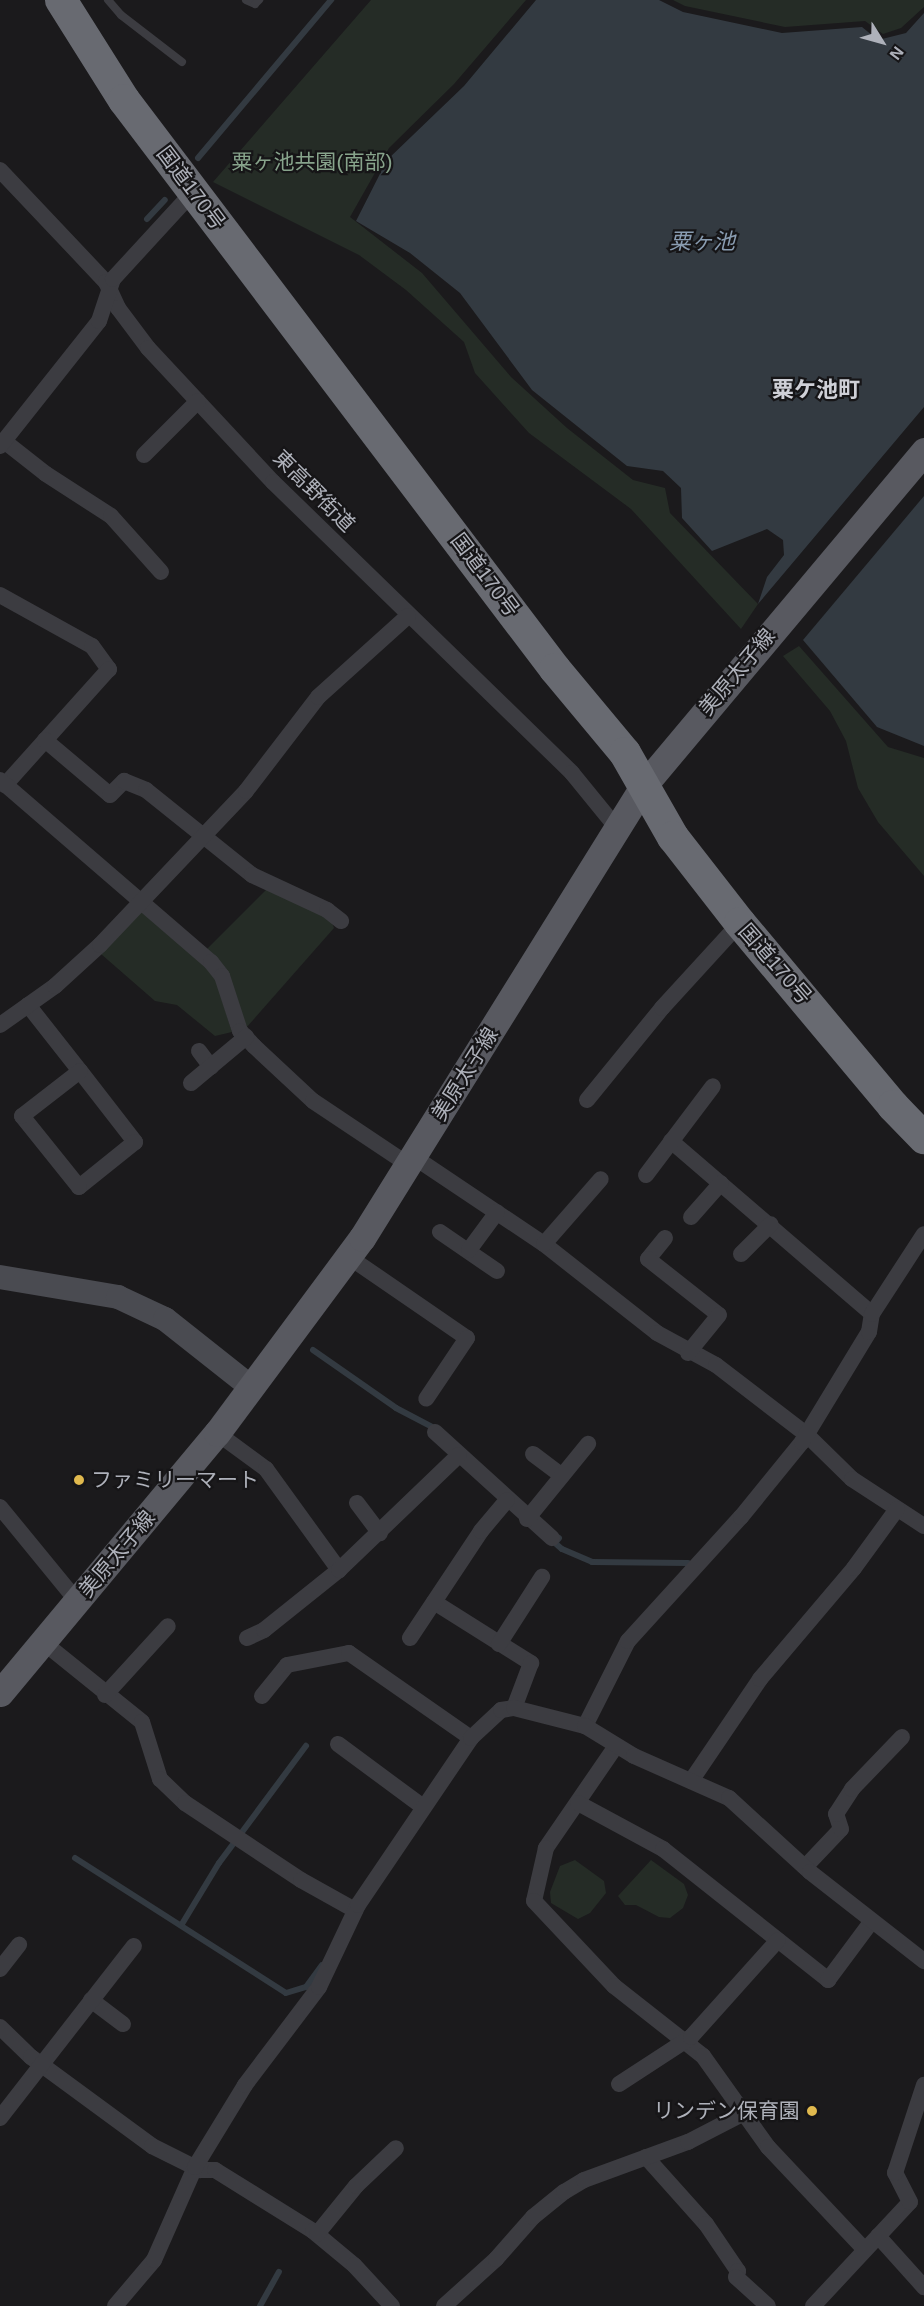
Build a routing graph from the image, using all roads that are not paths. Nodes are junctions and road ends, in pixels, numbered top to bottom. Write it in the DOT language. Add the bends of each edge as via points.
graph roads {
  1 [pos="108,0"];
  2 [pos="246,0"];
  3 [pos="258,0"];
  4 [pos="67,2"];
  5 [pos="182,62"];
  6 [pos="3,179"];
  7 [pos="193,192"];
  8 [pos="110,290"];
  9 [pos="198,401"];
  10 [pos="2,443"];
  11 [pos="924,450"];
  12 [pos="144,455"];
  13 [pos="161,572"];
  14 [pos="0,595"];
  15 [pos="408,616"];
  16 [pos="45,740"];
  17 [pos="3,782"];
  18 [pos="644,785"];
  19 [pos="616,827"];
  20 [pos="206,835"];
  21 [pos="143,900"];
  22 [pos="341,921"];
  23 [pos="740,923"];
  24 [pos="28,1005"];
  25 [pos="0,1025"];
  26 [pos="246,1037"];
  27 [pos="199,1051"];
  28 [pos="211,1067"];
  29 [pos="80,1071"];
  30 [pos="191,1083"];
  31 [pos="713,1086"];
  32 [pos="587,1100"];
  33 [pos="924,1138"];
  34 [pos="671,1141"];
  35 [pos="412,1161"];
  36 [pos="646,1175"];
  37 [pos="601,1179"];
  38 [pos="721,1183"];
  39 [pos="496,1212"];
  40 [pos="691,1217"];
  41 [pos="771,1224"];
  42 [pos="440,1232"];
  43 [pos="924,1234"];
  44 [pos="665,1238"];
  45 [pos="544,1244"];
  46 [pos="469,1250"];
  47 [pos="741,1254"];
  48 [pos="349,1257"];
  49 [pos="497,1270"];
  50 [pos="0,1277"];
  51 [pos="872,1314"];
  52 [pos="688,1353"];
  53 [pos="252,1388"];
  54 [pos="426,1399"];
  55 [pos="435,1432"];
  56 [pos="217,1433"];
  57 [pos="806,1434"];
  58 [pos="588,1444"];
  59 [pos="533,1454"];
  60 [pos="459,1455"];
  61 [pos="562,1476"];
  62 [pos="507,1500"];
  63 [pos="357,1503"];
  64 [pos="0,1508"];
  65 [pos="897,1509"];
  66 [pos="527,1519"];
  67 [pos="924,1526"];
  68 [pos="380,1533"];
  69 [pos="552,1538"];
  70 [pos="339,1570"];
  71 [pos="542,1577"];
  72 [pos="77,1602"];
  73 [pos="434,1602"];
  74 [pos="168,1626"];
  75 [pos="247,1638"];
  76 [pos="410,1638"];
  77 [pos="43,1642"];
  78 [pos="499,1644"];
  79 [pos="0,1694"];
  80 [pos="105,1695"];
  81 [pos="262,1696"];
  82 [pos="514,1708"];
  83 [pos="585,1726"];
  84 [pos="902,1737"];
  85 [pos="471,1738"];
  86 [pos="338,1744"];
  87 [pos="616,1746"];
  88 [pos="691,1781"];
  89 [pos="578,1803"];
  90 [pos="423,1807"];
  91 [pos="805,1868"];
  92 [pos="355,1910"];
  93 [pos="871,1922"];
  94 [pos="778,1940"];
  95 [pos="19,1945"];
  96 [pos="134,1946"];
  97 [pos="924,1961"];
  98 [pos="0,1970"];
  99 [pos="91,2000"];
  100 [pos="123,2024"];
  101 [pos="0,2027"];
  102 [pos="685,2041"];
  103 [pos="42,2061"];
  104 [pos="619,2084"];
  105 [pos="923,2091"];
  106 [pos="746,2112"];
  107 [pos="0,2118"];
  108 [pos="396,2148"];
  109 [pos="646,2157"];
  110 [pos="195,2167"];
  111 [pos="317,2234"];
  112 [pos="878,2236"];
  113 [pos="865,2250"];
  114 [pos="924,2287"];
  115 [pos="385,2303"];
  116 [pos="115,2306"];
  117 [pos="444,2306"];
  118 [pos="768,2306"];
  119 [pos="813,2306"];
  1 -- 5 [label="lane" via="121,15"];
  2 -- 3 [label="lane" via="255,4"];
  4 -- 7 [label="highway, 国道170号" via="124,100"];
  6 -- 8 [label="street, 東高野街道"];
  7 -- 8 [label="street" via="113,279"];
  7 -- 18 [label="highway, 国道170号" via="555,669 625,753"];
  8 -- 9 [label="street, 東高野街道" via="148,348"];
  8 -- 10 [label="street" via="99,321"];
  9 -- 12 [label="street"];
  9 -- 15 [label="street, 東高野街道"];
  10 -- 13 [label="street" via="111,516"];
  11 -- 18 [label="main road, 美原太子線"];
  14 -- 16 [label="street" via="92,646 109,669"];
  15 -- 19 [label="street, 東高野街道" via="572,773"];
  15 -- 20 [label="street" via="318,697 246,791"];
  16 -- 17 [label="street"];
  16 -- 20 [label="street" via="110,795 124,781 146,790"];
  17 -- 21 [label="street"];
  18 -- 19 [label="main road, 美原太子線"];
  18 -- 23 [label="highway, 国道170号" via="673,837"];
  19 -- 35 [label="main road, 美原太子線" via="555,933"];
  20 -- 21 [label="street"];
  20 -- 22 [label="street" via="252,875 327,910"];
  21 -- 24 [label="street" via="100,945"];
  21 -- 26 [label="street" via="222,976 240,1031"];
  23 -- 32 [label="street" via="662,1008"];
  23 -- 33 [label="highway, 国道170号"];
  24 -- 25 [label="street"];
  24 -- 29 [label="street"];
  26 -- 28 [label="street"];
  26 -- 35 [label="street" via="313,1101"];
  27 -- 28 [label="street"];
  28 -- 30 [label="street"];
  29 -- 29 [label="street" via="135,1142 79,1187 22,1116"];
  31 -- 34 [label="street"];
  34 -- 36 [label="street"];
  34 -- 38 [label="street"];
  35 -- 39 [label="street"];
  35 -- 48 [label="main road, 美原太子線"];
  37 -- 45 [label="street"];
  38 -- 40 [label="street"];
  38 -- 41 [label="street"];
  39 -- 45 [label="street"];
  39 -- 46 [label="street"];
  41 -- 47 [label="street"];
  41 -- 51 [label="street" via="791,1248"];
  42 -- 46 [label="street"];
  43 -- 51 [label="street"];
  44 -- 52 [label="street" via="648,1259 719,1315"];
  45 -- 52 [label="street" via="620,1308"];
  46 -- 49 [label="street"];
  48 -- 53 [label="main road, 美原太子線"];
  48 -- 54 [label="street" via="467,1338"];
  50 -- 53 [label="street" via="118,1297 165,1319"];
  51 -- 57 [label="street" via="869,1332"];
  52 -- 57 [label="street" via="716,1365"];
  53 -- 56 [label="main road, 美原太子線"];
  55 -- 60 [label="street"];
  56 -- 70 [label="street" via="266,1469"];
  56 -- 72 [label="main road, 美原太子線"];
  57 -- 65 [label="street" via="852,1479"];
  57 -- 83 [label="street" via="741,1517 628,1641"];
  58 -- 61 [label="street"];
  59 -- 61 [label="street"];
  60 -- 62 [label="street"];
  60 -- 68 [label="street"];
  61 -- 66 [label="street"];
  62 -- 66 [label="street"];
  62 -- 73 [label="street"];
  63 -- 68 [label="street"];
  64 -- 72 [label="street"];
  65 -- 67 [label="street"];
  65 -- 88 [label="street" via="854,1569 760,1679"];
  66 -- 69 [label="street"];
  68 -- 70 [label="street"];
  70 -- 75 [label="street" via="264,1630"];
  71 -- 78 [label="street"];
  72 -- 77 [label="main road, 美原太子線"];
  73 -- 76 [label="street"];
  73 -- 78 [label="street"];
  74 -- 80 [label="street"];
  77 -- 79 [label="main road, 美原太子線"];
  77 -- 80 [label="street"];
  78 -- 82 [label="street" via="531,1663"];
  80 -- 92 [label="street" via="142,1722 160,1779 185,1803 301,1880"];
  81 -- 85 [label="street" via="287,1665 349,1653"];
  82 -- 83 [label="street"];
  82 -- 85 [label="street" via="501,1710"];
  83 -- 87 [label="street"];
  84 -- 91 [label="street" via="852,1789 836,1814 841,1829"];
  85 -- 90 [label="street"];
  86 -- 90 [label="street"];
  87 -- 88 [label="street"];
  87 -- 89 [label="street"];
  88 -- 91 [label="street" via="729,1798"];
  89 -- 94 [label="street" via="663,1849"];
  89 -- 102 [label="street" via="546,1848 534,1901 614,1986"];
  90 -- 92 [label="street"];
  91 -- 93 [label="street"];
  92 -- 110 [label="street" via="319,1987 245,2085"];
  93 -- 94 [label="street" via="828,1980"];
  93 -- 97 [label="street"];
  94 -- 102 [label="street"];
  95 -- 98 [label="street"];
  96 -- 99 [label="street"];
  99 -- 100 [label="street"];
  99 -- 103 [label="street"];
  101 -- 103 [label="street" via="31,2057"];
  102 -- 104 [label="street"];
  102 -- 106 [label="street" via="703,2056"];
  103 -- 107 [label="street"];
  103 -- 110 [label="street" via="152,2146"];
  105 -- 112 [label="street" via="895,2173 910,2202"];
  106 -- 109 [label="street" via="688,2142"];
  106 -- 113 [label="street" via="768,2147"];
  108 -- 111 [label="street" via="356,2186"];
  109 -- 117 [label="street" via="584,2180 564,2192 532,2217 496,2259"];
  109 -- 118 [label="street" via="706,2224 738,2271 736,2277"];
  110 -- 111 [label="street" via="215,2170"];
  110 -- 116 [label="street" via="154,2260"];
  111 -- 115 [label="street"];
  112 -- 113 [label="street"];
  112 -- 114 [label="street"];
  113 -- 119 [label="street"];
}
